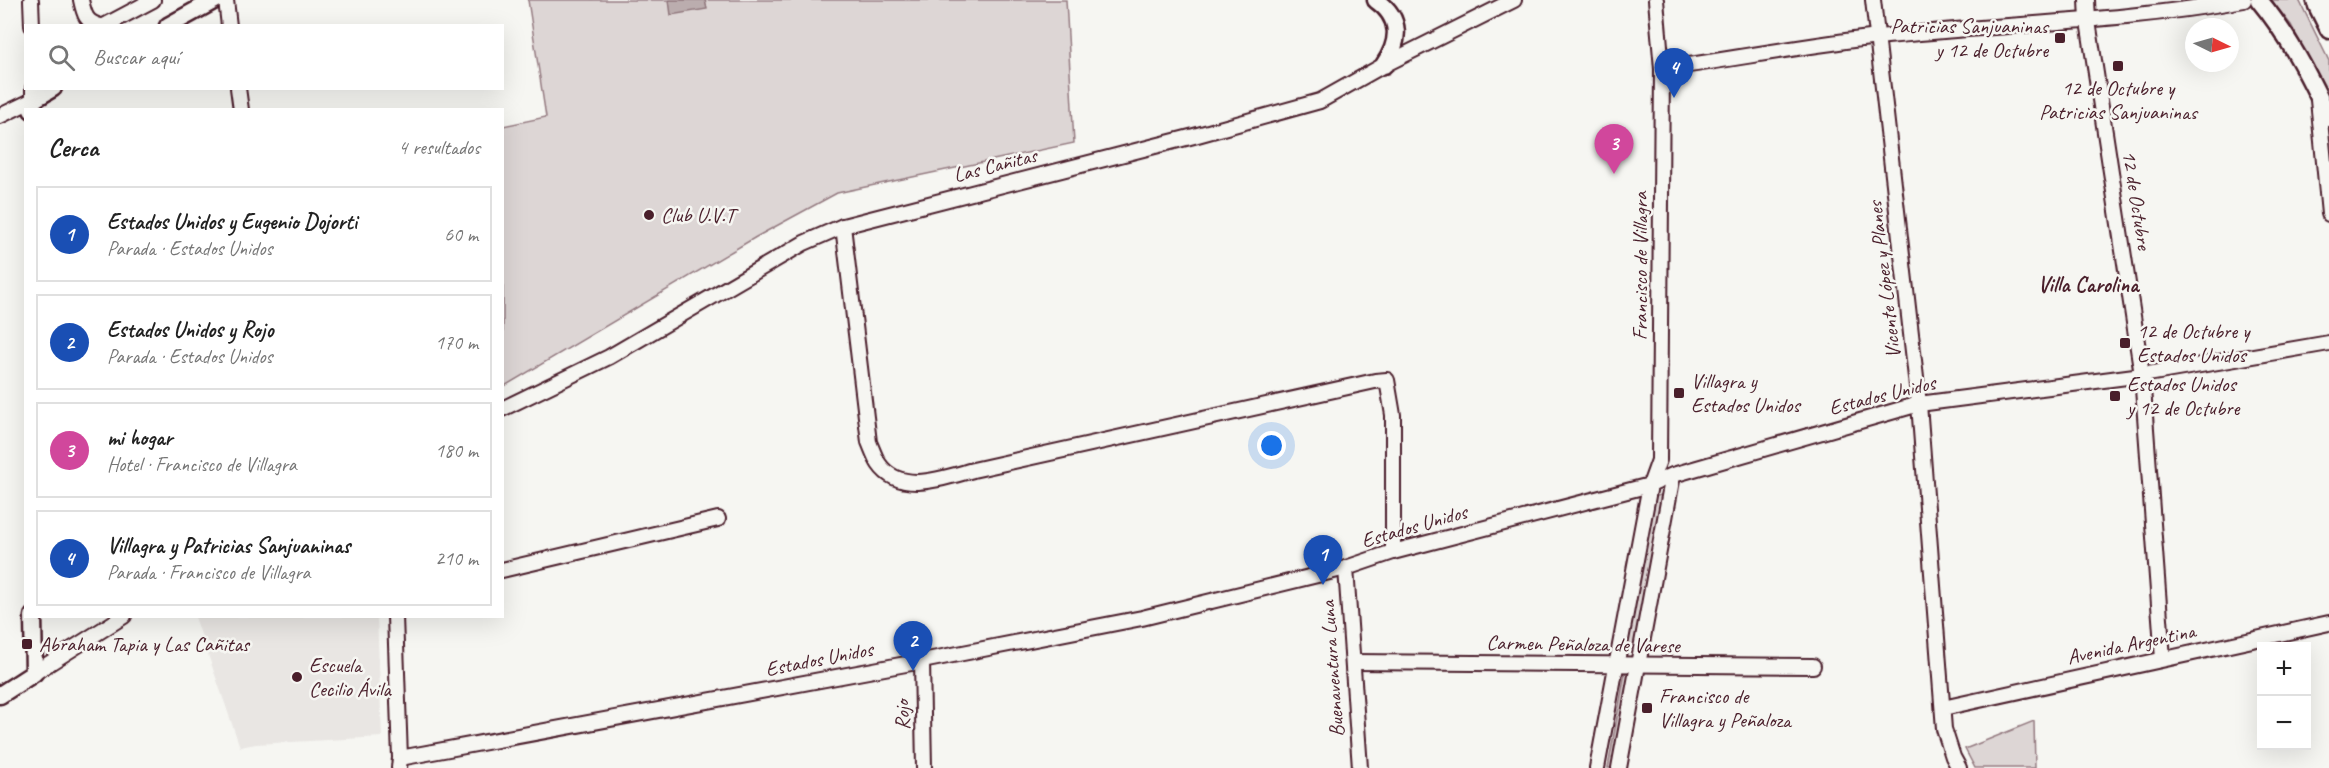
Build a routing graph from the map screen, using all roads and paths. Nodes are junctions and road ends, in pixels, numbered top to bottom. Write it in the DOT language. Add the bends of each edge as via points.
graph roads {
  1 [pos="31,0"];
  2 [pos="81,0"];
  3 [pos="153,0"];
  4 [pos="215,0"];
  5 [pos="226,0"];
  6 [pos="1376,0"];
  7 [pos="1514,0"];
  8 [pos="1656,0"];
  9 [pos="1874,0"];
  10 [pos="2087,0"];
  11 [pos="2244,0"];
  12 [pos="2259,0"];
  13 [pos="2314,0"];
  14 [pos="2319,0"];
  15 [pos="2329,15"];
  16 [pos="2088,21"];
  17 [pos="32,24"];
  18 [pos="94,24"];
  19 [pos="107,24"];
  20 [pos="172,24"];
  21 [pos="229,24"];
  22 [pos="2329,30"];
  23 [pos="1877,37"];
  24 [pos="1384,65"];
  25 [pos="1662,69"];
  26 [pos="49,90"];
  27 [pos="238,90"];
  28 [pos="2317,93"];
  29 [pos="33,99"];
  30 [pos="241,108"];
  31 [pos="0,116"];
  32 [pos="2329,118"];
  33 [pos="2329,214"];
  34 [pos="843,226"];
  35 [pos="2329,343"];
  36 [pos="2142,375"];
  37 [pos="1919,404"];
  38 [pos="504,408"];
  39 [pos="1659,460"];
  40 [pos="1673,475"];
  41 [pos="1650,485"];
  42 [pos="718,519"];
  43 [pos="1393,552"];
  44 [pos="1346,568"];
  45 [pos="504,570"];
  46 [pos="33,618"];
  47 [pos="121,618"];
  48 [pos="395,618"];
  49 [pos="2329,623"];
  50 [pos="2163,658"];
  51 [pos="922,661"];
  52 [pos="1353,662"];
  53 [pos="1617,665"];
  54 [pos="1638,666"];
  55 [pos="1814,666"];
  56 [pos="34,673"];
  57 [pos="0,695"];
  58 [pos="1942,708"];
  59 [pos="399,763"];
  60 [pos="924,768"];
  61 [pos="1360,768"];
  62 [pos="1597,768"];
  63 [pos="1619,768"];
  64 [pos="1959,768"];
  1 -- 17 [label="street"];
  2 -- 18 [label="street" via="84,14"];
  3 -- 19 [label="street"];
  4 -- 20 [label="street"];
  5 -- 21 [label="street"];
  6 -- 24 [label="street" via="1388,11 1396,29 1395,46"];
  7 -- 24 [label="street, Las Cañitas"];
  8 -- 25 [label="street, Francisco de Villagra"];
  9 -- 23 [label="street, Vicente López y Planes"];
  10 -- 16 [label="street, 12 de Octubre"];
  11 -- 16 [label="street"];
  12 -- 28 [label="street" via="2280,26"];
  13 -- 22 [label="street"];
  14 -- 15 [label="highway"];
  16 -- 23 [label="street"];
  16 -- 36 [label="street, 12 de Octubre"];
  23 -- 25 [label="street"];
  23 -- 37 [label="street, Vicente López y Planes"];
  24 -- 34 [label="street, Las Cañitas" via="1320,101"];
  25 -- 39 [label="street, Francisco de Villagra"];
  26 -- 29 [label="street"];
  27 -- 30 [label="street"];
  28 -- 32 [label="street"];
  28 -- 33 [label="street"];
  29 -- 31 [label="street"];
  34 -- 38 [label="street, Las Cañitas" via="804,243 609,357"];
  34 -- 43 [label="street" via="869,442 879,465 893,477 932,481 1387,380 1393,415"];
  35 -- 36 [label="street, Estados Unidos"];
  36 -- 37 [label="street, Estados Unidos"];
  36 -- 50 [label="street, 12 de Octubre"];
  37 -- 40 [label="street, Estados Unidos"];
  37 -- 58 [label="street, Vicente López y Planes"];
  39 -- 40 [label="street"];
  39 -- 41 [label="street, Francisco de Villagra"];
  40 -- 41 [label="street, Estados Unidos"];
  40 -- 54 [label="street"];
  41 -- 43 [label="street, Estados Unidos"];
  41 -- 53 [label="street, Francisco de Villagra"];
  42 -- 45 [label="street"];
  43 -- 44 [label="street, Estados Unidos"];
  44 -- 51 [label="street, Estados Unidos" via="1142,618"];
  44 -- 52 [label="street, Buenaventura Luna"];
  46 -- 56 [label="street"];
  47 -- 56 [label="street"];
  48 -- 59 [label="street"];
  49 -- 50 [label="street, Avenida Argentina"];
  50 -- 58 [label="street, Avenida Argentina"];
  51 -- 59 [label="street, Estados Unidos"];
  51 -- 60 [label="street, Rojo"];
  52 -- 53 [label="street, Carmen Peñaloza de Varese"];
  52 -- 61 [label="street, Buenaventura Luna"];
  53 -- 54 [label="street, Carmen Peñaloza de Varese"];
  53 -- 62 [label="street, Francisco de Villagra"];
  54 -- 55 [label="street, Carmen Peñaloza de Varese"];
  54 -- 63 [label="street"];
  56 -- 57 [label="street"];
  58 -- 64 [label="street, Vicente López y Planes" via="1944,729"];
}
